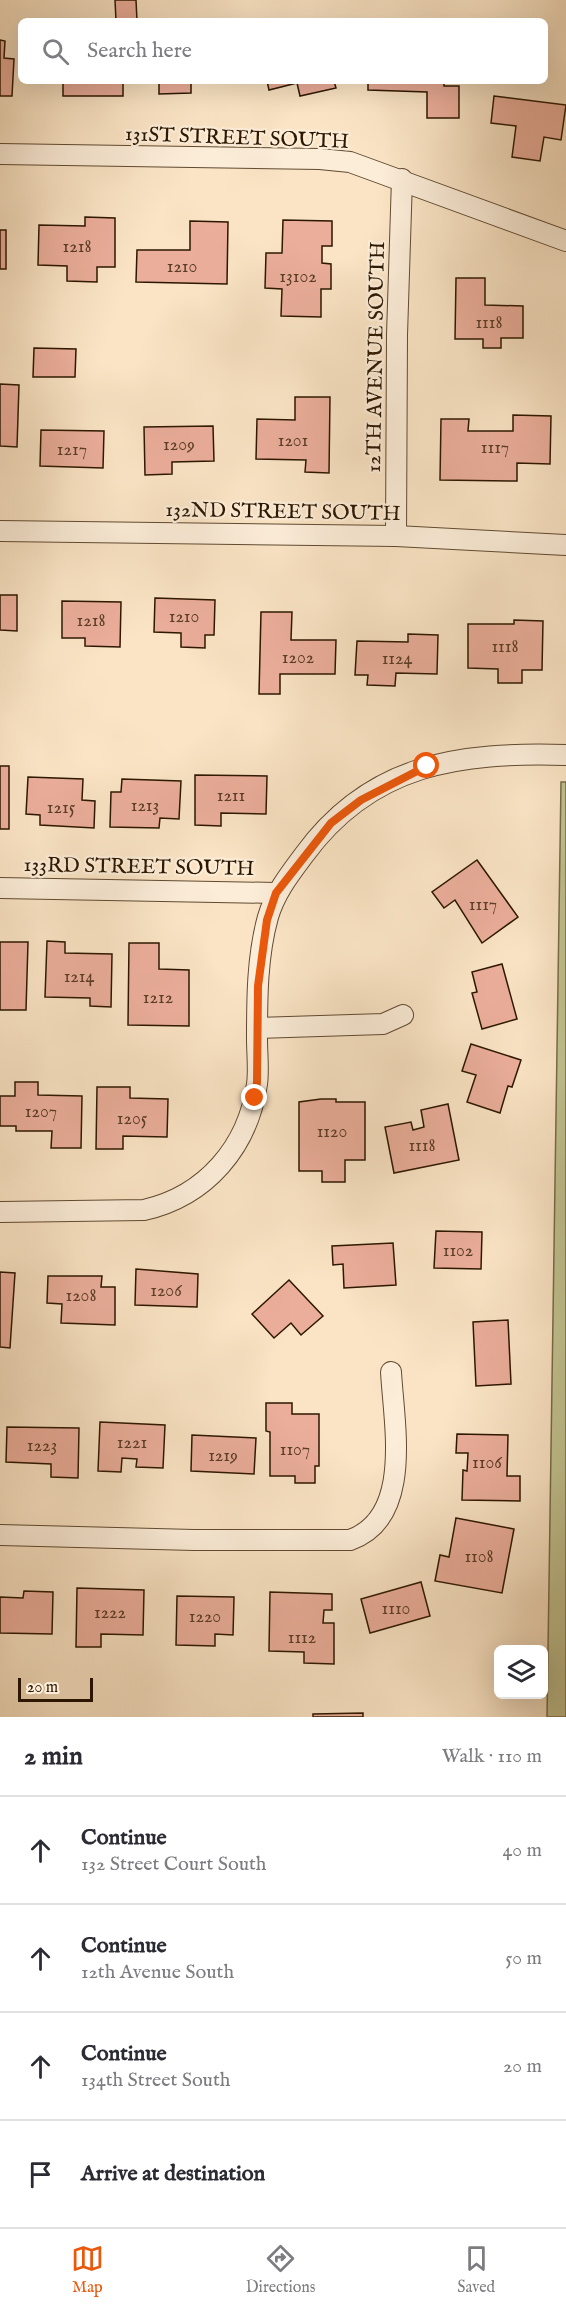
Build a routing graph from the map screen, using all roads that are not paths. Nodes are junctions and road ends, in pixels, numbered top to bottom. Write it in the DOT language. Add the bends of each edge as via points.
graph roads {
  1 [pos="0,154"];
  2 [pos="402,179"];
  3 [pos="566,241"];
  4 [pos="0,531"];
  5 [pos="396,536"];
  6 [pos="566,545"];
  7 [pos="566,755"];
  8 [pos="0,888"];
  9 [pos="276,893"];
  10 [pos="403,1015"];
  11 [pos="257,1028"];
  12 [pos="0,1212"];
  13 [pos="391,1372"];
  14 [pos="0,1535"];
  1 -- 2 [label="street, 131ST STREET SOUTH" via="320,159 350,162"];
  2 -- 3 [label="street, 131ST STREET SOUTH"];
  2 -- 5 [label="street, 12TH AVENUE SOUTH"];
  4 -- 5 [label="street, 132ND STREET SOUTH"];
  5 -- 6 [label="street, 132ND STREET SOUTH"];
  7 -- 9 [label="street" via="453,760 399,778 331,823"];
  8 -- 9 [label="street, 133RD STREET SOUTH"];
  9 -- 11 [label="street" via="267,920"];
  10 -- 11 [label="street" via="384,1024"];
  11 -- 12 [label="street" via="257,1082 244,1131 228,1158 186,1195 144,1209"];
  13 -- 14 [label="street" via="394,1486 382,1518 364,1535 350,1540 194,1540"];
}
